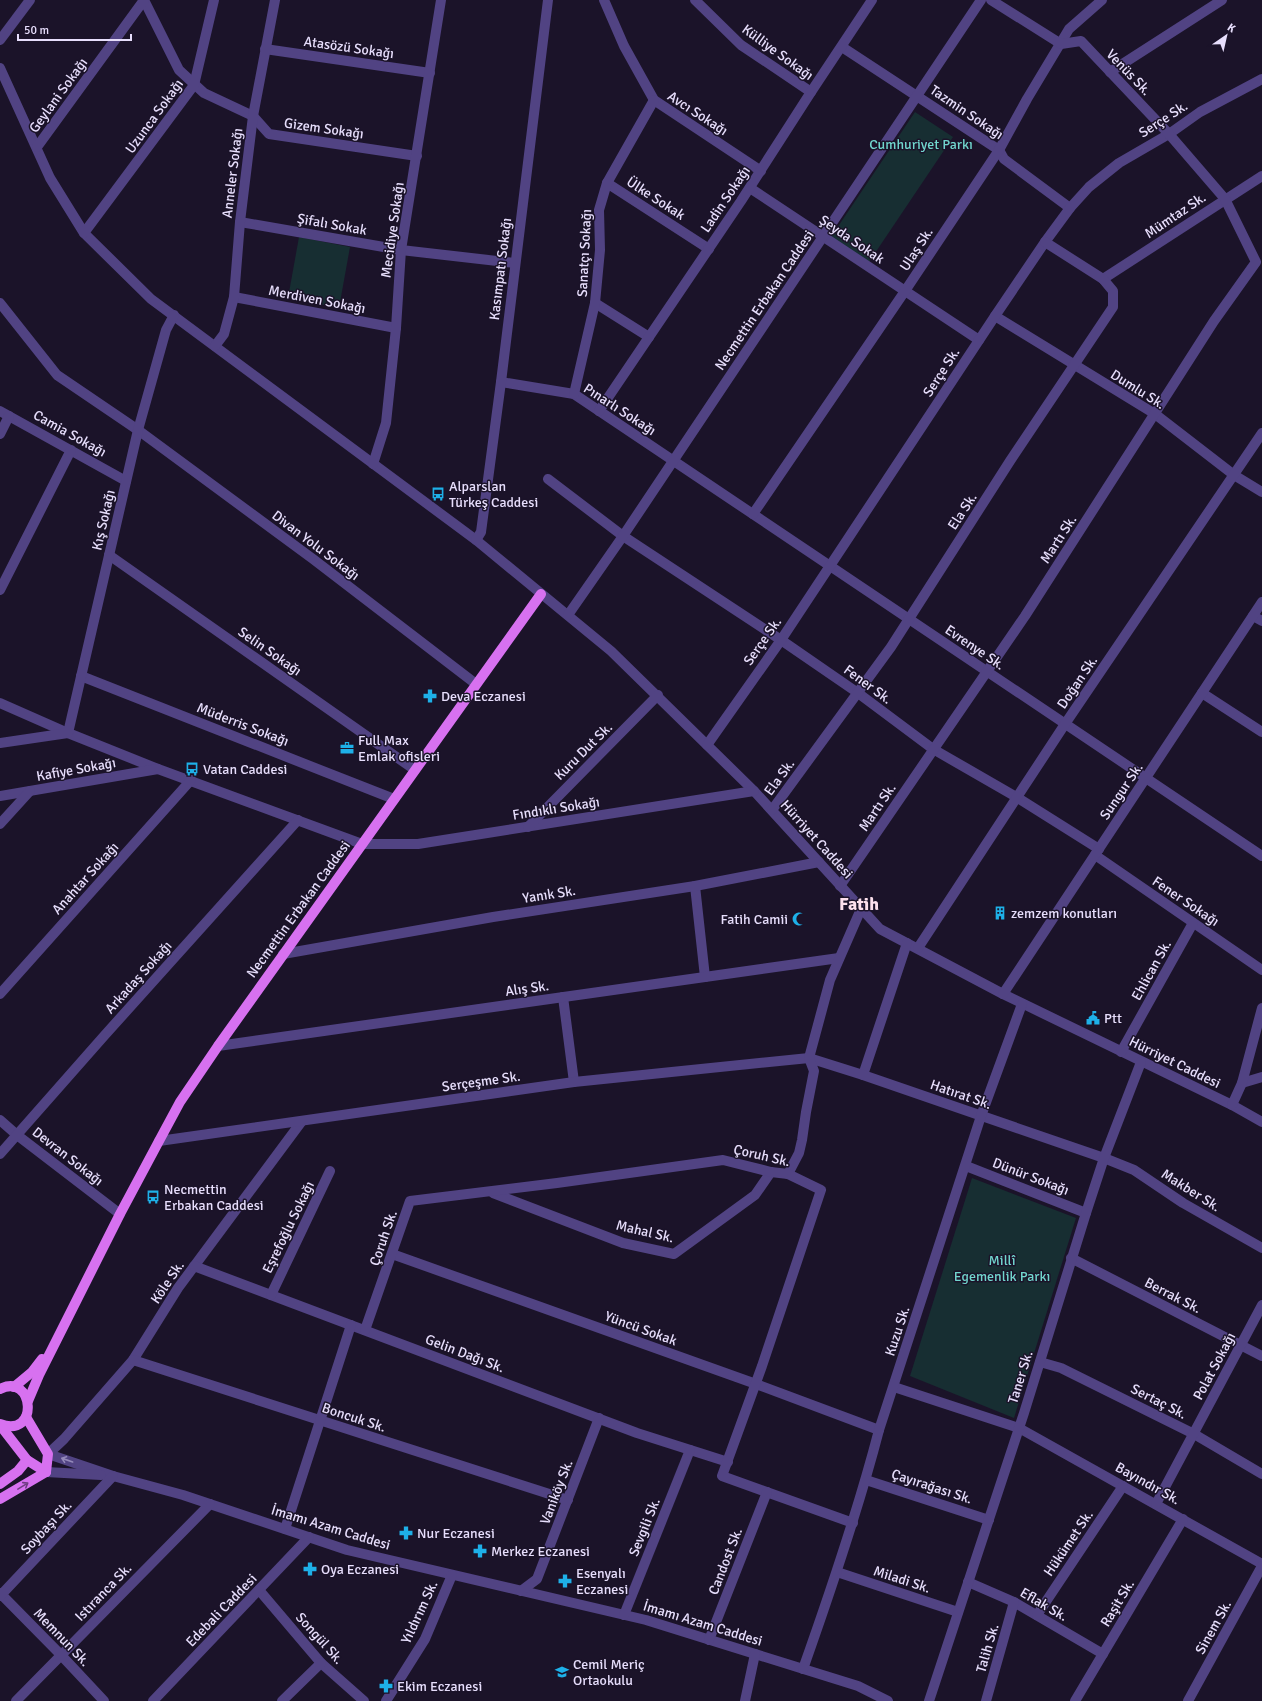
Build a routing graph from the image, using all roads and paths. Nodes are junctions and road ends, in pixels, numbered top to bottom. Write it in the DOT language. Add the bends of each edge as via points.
graph roads {
  1 [pos="30,0"];
  2 [pos="144,0"];
  3 [pos="214,0"];
  4 [pos="275,0"];
  5 [pos="441,0"];
  6 [pos="548,0"];
  7 [pos="604,0"];
  8 [pos="695,0"];
  9 [pos="982,0"];
  10 [pos="991,0"];
  11 [pos="1102,0"];
  12 [pos="1222,0"];
  13 [pos="867,2"];
  14 [pos="0,40"];
  15 [pos="1061,44"];
  16 [pos="842,47"];
  17 [pos="265,49"];
  18 [pos="0,68"];
  19 [pos="1110,72"];
  20 [pos="430,73"];
  21 [pos="1262,79"];
  22 [pos="194,85"];
  23 [pos="811,92"];
  24 [pos="917,96"];
  25 [pos="654,100"];
  26 [pos="253,116"];
  27 [pos="1169,134"];
  28 [pos="37,147"];
  29 [pos="999,150"];
  30 [pos="417,156"];
  31 [pos="761,171"];
  32 [pos="1262,176"];
  33 [pos="608,183"];
  34 [pos="750,188"];
  35 [pos="1225,199"];
  36 [pos="1070,208"];
  37 [pos="240,222"];
  38 [pos="84,233"];
  39 [pos="823,237"];
  40 [pos="1045,242"];
  41 [pos="709,249"];
  42 [pos="402,250"];
  43 [pos="515,263"];
  44 [pos="1103,279"];
  45 [pos="905,291"];
  46 [pos="234,297"];
  47 [pos="0,303"];
  48 [pos="595,303"];
  49 [pos="174,315"];
  50 [pos="995,316"];
  51 [pos="396,328"];
  52 [pos="649,337"];
  53 [pos="979,340"];
  54 [pos="215,346"];
  55 [pos="1074,365"];
  56 [pos="501,382"];
  57 [pos="574,394"];
  58 [pos="0,411"];
  59 [pos="599,411"];
  60 [pos="1155,414"];
  61 [pos="9,416"];
  62 [pos="138,430"];
  63 [pos="1262,433"];
  64 [pos="0,434"];
  65 [pos="71,450"];
  66 [pos="673,461"];
  67 [pos="373,464"];
  68 [pos="1234,475"];
  69 [pos="548,479"];
  70 [pos="126,481"];
  71 [pos="1262,492"];
  72 [pos="753,514"];
  73 [pos="623,536"];
  74 [pos="476,540"];
  75 [pos="109,555"];
  76 [pos="830,566"];
  77 [pos="0,590"];
  78 [pos="541,594"];
  79 [pos="1262,602"];
  80 [pos="568,615"];
  81 [pos="1258,618"];
  82 [pos="909,619"];
  83 [pos="780,640"];
  84 [pos="987,671"];
  85 [pos="81,676"];
  86 [pos="476,684"];
  87 [pos="858,693"];
  88 [pos="1202,693"];
  89 [pos="658,695"];
  90 [pos="0,703"];
  91 [pos="1066,724"];
  92 [pos="1262,732"];
  93 [pos="68,734"];
  94 [pos="0,743"];
  95 [pos="707,745"];
  96 [pos="933,749"];
  97 [pos="158,769"];
  98 [pos="415,770"];
  99 [pos="1146,778"];
  100 [pos="191,780"];
  101 [pos="30,791"];
  102 [pos="754,791"];
  103 [pos="0,796"];
  104 [pos="1018,798"];
  105 [pos="394,799"];
  106 [pos="772,810"];
  107 [pos="298,820"];
  108 [pos="0,824"];
  109 [pos="528,827"];
  110 [pos="362,844"];
  111 [pos="1097,852"];
  112 [pos="1262,856"];
  113 [pos="819,862"];
  114 [pos="695,886"];
  115 [pos="840,886"];
  116 [pos="861,909"];
  117 [pos="1193,923"];
  118 [pos="906,943"];
  119 [pos="918,948"];
  120 [pos="283,954"];
  121 [pos="840,958"];
  122 [pos="1262,970"];
  123 [pos="705,977"];
  124 [pos="0,994"];
  125 [pos="1002,994"];
  126 [pos="563,997"];
  127 [pos="1022,1004"];
  128 [pos="1262,1008"];
  129 [pos="218,1046"];
  130 [pos="1121,1052"];
  131 [pos="809,1058"];
  132 [pos="1141,1062"];
  133 [pos="863,1075"];
  134 [pos="1262,1077"];
  135 [pos="574,1082"];
  136 [pos="1242,1083"];
  137 [pos="1232,1105"];
  138 [pos="981,1116"];
  139 [pos="0,1120"];
  140 [pos="302,1121"];
  141 [pos="1262,1122"];
  142 [pos="17,1135"];
  143 [pos="159,1141"];
  144 [pos="0,1154"];
  145 [pos="1104,1158"];
  146 [pos="966,1166"];
  147 [pos="330,1171"];
  148 [pos="771,1172"];
  149 [pos="788,1174"];
  150 [pos="491,1192"];
  151 [pos="1086,1213"];
  152 [pos="120,1214"];
  153 [pos="1262,1248"];
  154 [pos="392,1254"];
  155 [pos="1071,1258"];
  156 [pos="194,1266"];
  157 [pos="271,1295"];
  158 [pos="1262,1305"];
  159 [pos="351,1325"];
  160 [pos="365,1330"];
  161 [pos="57,1340"];
  162 [pos="1241,1345"];
  163 [pos="1262,1356"];
  164 [pos="133,1360"];
  165 [pos="1040,1362"];
  166 [pos="756,1384"];
  167 [pos="6,1386"];
  168 [pos="894,1387"];
  169 [pos="28,1401"];
  170 [pos="26,1417"];
  171 [pos="599,1418"];
  172 [pos="319,1421"];
  173 [pos="0,1424"];
  174 [pos="1019,1428"];
  175 [pos="879,1430"];
  176 [pos="1194,1434"];
  177 [pos="690,1450"];
  178 [pos="48,1454"];
  179 [pos="27,1460"];
  180 [pos="728,1462"];
  181 [pos="46,1472"];
  182 [pos="1262,1474"];
  183 [pos="112,1476"];
  184 [pos="866,1480"];
  185 [pos="0,1484"];
  186 [pos="1123,1486"];
  187 [pos="767,1492"];
  188 [pos="0,1499"];
  189 [pos="568,1500"];
  190 [pos="210,1504"];
  191 [pos="1156,1504"];
  192 [pos="1183,1519"];
  193 [pos="989,1520"];
  194 [pos="853,1523"];
  195 [pos="285,1529"];
  196 [pos="309,1537"];
  197 [pos="1262,1565"];
  198 [pos="838,1572"];
  199 [pos="452,1575"];
  200 [pos="968,1582"];
  201 [pos="259,1590"];
  202 [pos="521,1591"];
  203 [pos="1,1595"];
  204 [pos="1014,1602"];
  205 [pos="958,1612"];
  206 [pos="624,1615"];
  207 [pos="1037,1615"];
  208 [pos="709,1640"];
  209 [pos="755,1654"];
  210 [pos="1103,1654"];
  211 [pos="61,1655"];
  212 [pos="322,1663"];
  213 [pos="803,1669"];
  214 [pos="886,1700"];
  215 [pos="16,1701"];
  216 [pos="104,1701"];
  217 [pos="153,1701"];
  218 [pos="282,1701"];
  219 [pos="364,1701"];
  220 [pos="386,1701"];
  221 [pos="745,1701"];
  222 [pos="929,1701"];
  223 [pos="986,1701"];
  224 [pos="1075,1701"];
  225 [pos="1188,1701"];
  1 -- 14 [label="street"];
  2 -- 22 [label="street, Gizem Sokağı" via="179,70"];
  2 -- 28 [label="street, Geylani Sokağı"];
  3 -- 22 [label="street, Uzunca Sokağı"];
  4 -- 17 [label="street, Anneler Sokağı"];
  5 -- 20 [label="street, Mecidiye Sokağı"];
  6 -- 43 [label="street, Kasımpatı Sokağı"];
  7 -- 25 [label="street, Avcı Sokağı" via="624,46"];
  8 -- 23 [label="street, Külliye Sokağı" via="741,45"];
  9 -- 24 [label="street, Necmettin Erbakan Caddesi"];
  10 -- 15 [label="street"];
  11 -- 15 [label="street, Ulaş Sk." via="1069,29"];
  12 -- 19 [label="street"];
  13 -- 16 [label="street, Ladin Sokağı"];
  15 -- 19 [label="street, Venüs Sk." via="1081,41"];
  15 -- 29 [label="street, Ulaş Sk."];
  16 -- 23 [label="street, Ladin Sokağı"];
  16 -- 24 [label="street, Tazmin Sokağı"];
  17 -- 20 [label="street, Atasözü Sokağı"];
  17 -- 26 [label="street, Anneler Sokağı"];
  18 -- 28 [label="street"];
  19 -- 27 [label="street, Venüs Sk."];
  20 -- 30 [label="street, Mecidiye Sokağı"];
  21 -- 27 [label="street, Serçe Sk." via="1200,112"];
  22 -- 26 [label="street, Gizem Sokağı" via="204,93"];
  22 -- 38 [label="street, Uzunca Sokağı"];
  23 -- 31 [label="street, Ladin Sokağı"];
  24 -- 29 [label="street, Tazmin Sokağı"];
  24 -- 39 [label="street, Necmettin Erbakan Caddesi"];
  25 -- 31 [label="street, Avcı Sokağı"];
  25 -- 33 [label="street, Sanatçı Sokağı"];
  26 -- 30 [label="street, Gizem Sokağı" via="269,134"];
  26 -- 37 [label="street, Anneler Sokağı"];
  27 -- 35 [label="street, Venüs Sk."];
  27 -- 36 [label="street, Serçe Sk." via="1119,163 1089,187"];
  28 -- 38 [label="street" via="50,178"];
  29 -- 36 [label="street, Tazmin Sokağı" via="1004,159"];
  29 -- 45 [label="street, Ulaş Sk."];
  30 -- 42 [label="street, Mecidiye Sokağı"];
  31 -- 34 [label="street, Ladin Sokağı"];
  32 -- 35 [label="street, Mümtaz Sk."];
  33 -- 41 [label="street, Ülke Sokak"];
  33 -- 48 [label="street, Sanatçı Sokağı" via="599,210 600,250"];
  34 -- 39 [label="street, Şeyda Sokak"];
  34 -- 41 [label="street, Ladin Sokağı"];
  35 -- 44 [label="street, Mümtaz Sk."];
  35 -- 60 [label="street, Martı Sk." via="1256,262"];
  36 -- 40 [label="street, Serçe Sk."];
  37 -- 42 [label="street, Şifalı Sokak"];
  37 -- 46 [label="street, Anneler Sokağı"];
  38 -- 49 [label="street" via="151,299"];
  39 -- 45 [label="street, Şeyda Sokak"];
  39 -- 66 [label="street, Necmettin Erbakan Caddesi"];
  40 -- 44 [label="street, Ela Sk."];
  40 -- 50 [label="street, Serçe Sk."];
  41 -- 52 [label="street, Ladin Sokağı"];
  42 -- 43 [label="street, Şifalı Sokak"];
  42 -- 51 [label="street, Mecidiye Sokağı"];
  43 -- 56 [label="street, Kasımpatı Sokağı"];
  44 -- 55 [label="street, Ela Sk." via="1113,291 1113,307"];
  45 -- 53 [label="street, Şeyda Sokak"];
  45 -- 72 [label="street, Ulaş Sk."];
  46 -- 51 [label="street, Merdiven Sokağı"];
  46 -- 54 [label="street, Anneler Sokağı" via="224,334"];
  47 -- 62 [label="street, Divan Yolu Sokağı" via="57,375"];
  48 -- 52 [label="street"];
  48 -- 57 [label="street, Sanatçı Sokağı"];
  49 -- 54 [label="street"];
  49 -- 62 [label="street, Kış Sokağı" via="166,330"];
  50 -- 53 [label="street, Serçe Sk."];
  50 -- 55 [label="street, Dumlu Sk."];
  51 -- 67 [label="street, Mecidiye Sokağı" via="386,423"];
  52 -- 59 [label="street, Ladin Sokağı"];
  53 -- 76 [label="street, Serçe Sk."];
  54 -- 67 [label="street"];
  55 -- 60 [label="street, Dumlu Sk."];
  55 -- 82 [label="street, Ela Sk."];
  56 -- 57 [label="street, Pınarlı Sokağı"];
  56 -- 74 [label="street, Kasımpatı Sokağı" via="481,532"];
  57 -- 59 [label="street, Pınarlı Sokağı"];
  58 -- 61 [label="street, Camia Sokağı"];
  59 -- 66 [label="street, Pınarlı Sokağı"];
  60 -- 68 [label="street, Dumlu Sk."];
  60 -- 84 [label="street, Martı Sk."];
  61 -- 64 [label="street"];
  61 -- 65 [label="street, Camia Sokağı"];
  62 -- 70 [label="street, Kış Sokağı"];
  62 -- 86 [label="street, Divan Yolu Sokağı"];
  63 -- 68 [label="street, Doğan Sk."];
  65 -- 70 [label="street, Camia Sokağı"];
  65 -- 77 [label="street"];
  66 -- 72 [label="street, Evrenye Sk."];
  66 -- 73 [label="street, Necmettin Erbakan Caddesi"];
  67 -- 74 [label="street"];
  68 -- 71 [label="street, Dumlu Sk."];
  68 -- 91 [label="street, Doğan Sk."];
  69 -- 73 [label="street, Fener Sk."];
  70 -- 75 [label="street, Kış Sokağı"];
  72 -- 76 [label="street, Evrenye Sk."];
  73 -- 80 [label="street, Necmettin Erbakan Caddesi"];
  73 -- 83 [label="street, Fener Sk."];
  74 -- 78 [label="street"];
  75 -- 85 [label="street, Kış Sokağı"];
  75 -- 98 [label="street, Selin Sokağı"];
  76 -- 82 [label="street, Evrenye Sk."];
  76 -- 83 [label="street, Serçe Sk."];
  78 -- 80 [label="street, Hürriyet Caddesi"];
  78 -- 86 [label="main road, Necmettin Erbakan Caddesi"];
  79 -- 81 [label="street, Sungur Sk."];
  80 -- 89 [label="street, Hürriyet Caddesi"];
  81 -- 88 [label="street, Sungur Sk."];
  82 -- 84 [label="street, Evrenye Sk."];
  82 -- 87 [label="street, Ela Sk."];
  83 -- 87 [label="street, Fener Sk."];
  83 -- 95 [label="street, Serçe Sk."];
  84 -- 91 [label="street, Evrenye Sk."];
  84 -- 96 [label="street, Martı Sk."];
  85 -- 93 [label="street, Kış Sokağı"];
  85 -- 105 [label="street, Müderris Sokağı"];
  86 -- 98 [label="main road, Necmettin Erbakan Caddesi"];
  87 -- 96 [label="street, Fener Sk."];
  87 -- 106 [label="street, Ela Sk."];
  88 -- 92 [label="street"];
  88 -- 99 [label="street, Sungur Sk."];
  89 -- 95 [label="street, Hürriyet Caddesi"];
  89 -- 109 [label="street, Kuru Dut Sk."];
  90 -- 93 [label="street"];
  91 -- 99 [label="street, Evrenye Sk."];
  91 -- 104 [label="street, Doğan Sk."];
  93 -- 94 [label="street"];
  93 -- 97 [label="street"];
  95 -- 102 [label="street, Hürriyet Caddesi"];
  96 -- 104 [label="street, Fener Sk."];
  96 -- 115 [label="street, Martı Sk."];
  97 -- 100 [label="street"];
  97 -- 101 [label="street, Kafiye Sokağı"];
  98 -- 105 [label="main road, Necmettin Erbakan Caddesi"];
  99 -- 111 [label="street, Sungur Sk."];
  99 -- 112 [label="street, Evrenye Sk."];
  100 -- 107 [label="street"];
  100 -- 124 [label="street, Anahtar Sokağı"];
  101 -- 103 [label="street, Kafiye Sokağı"];
  101 -- 108 [label="street"];
  102 -- 106 [label="street, Hürriyet Caddesi"];
  102 -- 109 [label="street, Fındıklı Sokağı"];
  104 -- 111 [label="street, Fener Sk."];
  104 -- 119 [label="street, Doğan Sk."];
  105 -- 110 [label="main road, Necmettin Erbakan Caddesi"];
  106 -- 113 [label="street, Hürriyet Caddesi"];
  107 -- 110 [label="street"];
  107 -- 142 [label="street, Arkadaş Sokağı"];
  109 -- 110 [label="street, Fındıklı Sokağı" via="418,844"];
  110 -- 120 [label="main road, Necmettin Erbakan Caddesi"];
  111 -- 117 [label="street, Fener Sokağı"];
  111 -- 125 [label="street, Sungur Sk."];
  113 -- 114 [label="street, Yanık Sk."];
  113 -- 115 [label="street, Hürriyet Caddesi"];
  114 -- 120 [label="street, Yanık Sk." via="493,917"];
  114 -- 123 [label="street"];
  115 -- 116 [label="street, Hürriyet Caddesi"];
  116 -- 118 [label="street, Hürriyet Caddesi" via="880,929"];
  116 -- 121 [label="street"];
  117 -- 122 [label="street, Fener Sokağı"];
  117 -- 130 [label="street, Ehlican Sk."];
  118 -- 119 [label="street, Hürriyet Caddesi"];
  118 -- 133 [label="street"];
  119 -- 125 [label="street, Hürriyet Caddesi"];
  120 -- 129 [label="main road, Necmettin Erbakan Caddesi"];
  121 -- 123 [label="street, Alış Sk."];
  121 -- 131 [label="street" via="830,980"];
  123 -- 126 [label="street, Alış Sk."];
  125 -- 127 [label="street, Hürriyet Caddesi"];
  126 -- 129 [label="street, Alış Sk."];
  126 -- 135 [label="street"];
  127 -- 130 [label="street, Hürriyet Caddesi"];
  127 -- 138 [label="street, Kuzu Sk."];
  128 -- 136 [label="street"];
  129 -- 143 [label="main road, Necmettin Erbakan Caddesi" via="180,1102"];
  130 -- 132 [label="street, Hürriyet Caddesi"];
  131 -- 133 [label="street, Hatırat Sk."];
  131 -- 135 [label="street, Serçeşme Sk."];
  131 -- 149 [label="street" via="814,1072 802,1140 799,1154"];
  132 -- 137 [label="street, Hürriyet Caddesi"];
  132 -- 145 [label="street, Taner Sk."];
  133 -- 138 [label="street, Hatırat Sk."];
  134 -- 136 [label="street"];
  135 -- 140 [label="street, Serçeşme Sk."];
  136 -- 137 [label="street"];
  137 -- 141 [label="street, Hürriyet Caddesi"];
  138 -- 145 [label="street, Hatırat Sk."];
  138 -- 146 [label="street, Kuzu Sk."];
  139 -- 142 [label="street, Devran Sokağı"];
  140 -- 143 [label="street, Serçeşme Sk."];
  140 -- 156 [label="street, Köle Sk."];
  142 -- 144 [label="street, Arkadaş Sokağı"];
  142 -- 152 [label="street, Devran Sokağı"];
  143 -- 152 [label="main road, Necmettin Erbakan Caddesi"];
  145 -- 151 [label="street, Taner Sk."];
  145 -- 153 [label="street, Makber Sk." via="1134,1170 1183,1203"];
  146 -- 151 [label="street, Dünür Sokağı"];
  146 -- 168 [label="street, Kuzu Sk."];
  147 -- 157 [label="street, Eşrefoğlu Sokağı"];
  148 -- 149 [label="street, Çoruh Sk."];
  148 -- 150 [label="street, Çoruh Sk." via="723,1160"];
  148 -- 150 [label="street, Mahal Sk." via="755,1195 674,1254 623,1243"];
  149 -- 166 [label="street, Çoruh Sk." via="821,1190"];
  150 -- 154 [label="street, Çoruh Sk." via="410,1201"];
  151 -- 155 [label="street, Taner Sk."];
  152 -- 161 [label="main road, Necmettin Erbakan Caddesi"];
  154 -- 160 [label="street, Çoruh Sk."];
  154 -- 166 [label="street, Yüncü Sokak"];
  155 -- 162 [label="street, Berrak Sk."];
  155 -- 165 [label="street, Taner Sk."];
  156 -- 157 [label="street, Gelin Dağı Sk."];
  156 -- 164 [label="street, Köle Sk."];
  157 -- 159 [label="street, Gelin Dağı Sk."];
  158 -- 162 [label="street, Polat Sokağı"];
  159 -- 160 [label="street, Gelin Dağı Sk."];
  159 -- 172 [label="street"];
  160 -- 171 [label="street, Gelin Dağı Sk."];
  161 -- 167 [label="main road, Necmettin Erbakan Caddesi" via="32,1372"];
  161 -- 169 [label="main road, Necmettin Erbakan Caddesi"];
  162 -- 163 [label="street, Berrak Sk."];
  162 -- 176 [label="street, Polat Sokağı"];
  164 -- 172 [label="street, Boncuk Sk."];
  164 -- 178 [label="street, Köle Sk."];
  165 -- 174 [label="street, Taner Sk."];
  165 -- 176 [label="street, Sertaç Sk." via="1061,1368"];
  166 -- 175 [label="street, Yüncü Sokak"];
  166 -- 180 [label="street, Çoruh Sk."];
  167 -- 169 [label="main road, Necmettin Erbakan Caddesi" via="23,1392"];
  168 -- 174 [label="street, Bayındır Sk."];
  168 -- 175 [label="street, Kuzu Sk."];
  169 -- 170 [label="main road, Necmettin Erbakan Caddesi"];
  170 -- 173 [label="main road" via="17,1425"];
  170 -- 178 [label="main road"];
  171 -- 177 [label="street, Gelin Dağı Sk."];
  171 -- 189 [label="street, Vaniköy Sk."];
  172 -- 189 [label="street, Boncuk Sk."];
  172 -- 195 [label="street"];
  173 -- 179 [label="main road"];
  174 -- 186 [label="street, Bayındır Sk."];
  174 -- 193 [label="street, Taner Sk."];
  175 -- 184 [label="street, Kuzu Sk."];
  176 -- 182 [label="street, Sertaç Sk."];
  176 -- 191 [label="street, Polat Sokağı"];
  177 -- 180 [label="street, Gelin Dağı Sk."];
  177 -- 206 [label="street, Sevgili Sk."];
  178 -- 181 [label="main road"];
  183 -- 178 [label="street, İmamı Azam Caddesi, one-way"];
  179 -- 181 [label="main road"];
  179 -- 185 [label="main road" via="18,1471"];
  180 -- 187 [label="street, Çoruh Sk." via="722,1476"];
  181 -- 183 [label="street, İmamı Azam Caddesi"];
  188 -- 181 [label="main road, one-way"];
  183 -- 190 [label="street, İmamı Azam Caddesi"];
  183 -- 203 [label="street, Soybaşı Sk."];
  184 -- 193 [label="street, Çayırağası Sk."];
  184 -- 194 [label="street, Kuzu Sk."];
  186 -- 191 [label="street, Bayındır Sk."];
  186 -- 207 [label="street, Hükümet Sk."];
  187 -- 194 [label="street"];
  187 -- 208 [label="street, Candost Sk."];
  189 -- 202 [label="street, Vaniköy Sk." via="537,1579"];
  190 -- 195 [label="street, İmamı Azam Caddesi"];
  190 -- 211 [label="street, Istıranca Sk."];
  191 -- 192 [label="street, Bayındır Sk."];
  192 -- 197 [label="street, Bayındır Sk."];
  192 -- 210 [label="street, Raşit Sk."];
  193 -- 200 [label="street, Taner Sk."];
  194 -- 198 [label="street, Kuzu Sk."];
  195 -- 196 [label="street, İmamı Azam Caddesi"];
  196 -- 199 [label="street, İmamı Azam Caddesi" via="347,1550"];
  196 -- 201 [label="street, Edebali Caddesi"];
  197 -- 225 [label="street, Sinem Sk."];
  198 -- 205 [label="street, Miladi Sk."];
  198 -- 213 [label="street, Kuzu Sk."];
  199 -- 202 [label="street, İmamı Azam Caddesi"];
  199 -- 220 [label="street, Yıldırım Sk." via="425,1640"];
  200 -- 204 [label="street, Eflak Sk."];
  200 -- 205 [label="street, Taner Sk."];
  201 -- 212 [label="street, Songül Sk."];
  201 -- 217 [label="street, Edebali Caddesi"];
  202 -- 206 [label="street, İmamı Azam Caddesi"];
  203 -- 211 [label="street, Memnun Sk."];
  204 -- 207 [label="street, Eflak Sk."];
  204 -- 223 [label="street, Talih Sk."];
  205 -- 222 [label="street, Taner Sk."];
  206 -- 208 [label="street, İmamı Azam Caddesi"];
  207 -- 210 [label="street, Eflak Sk."];
  208 -- 209 [label="street, İmamı Azam Caddesi"];
  209 -- 213 [label="street, İmamı Azam Caddesi"];
  209 -- 221 [label="street"];
  210 -- 224 [label="street, Raşit Sk."];
  211 -- 215 [label="street, Istıranca Sk."];
  211 -- 216 [label="street, Memnun Sk."];
  212 -- 218 [label="street"];
  212 -- 219 [label="street, Songül Sk."];
  213 -- 214 [label="street, İmamı Azam Caddesi" via="858,1686"];
}
